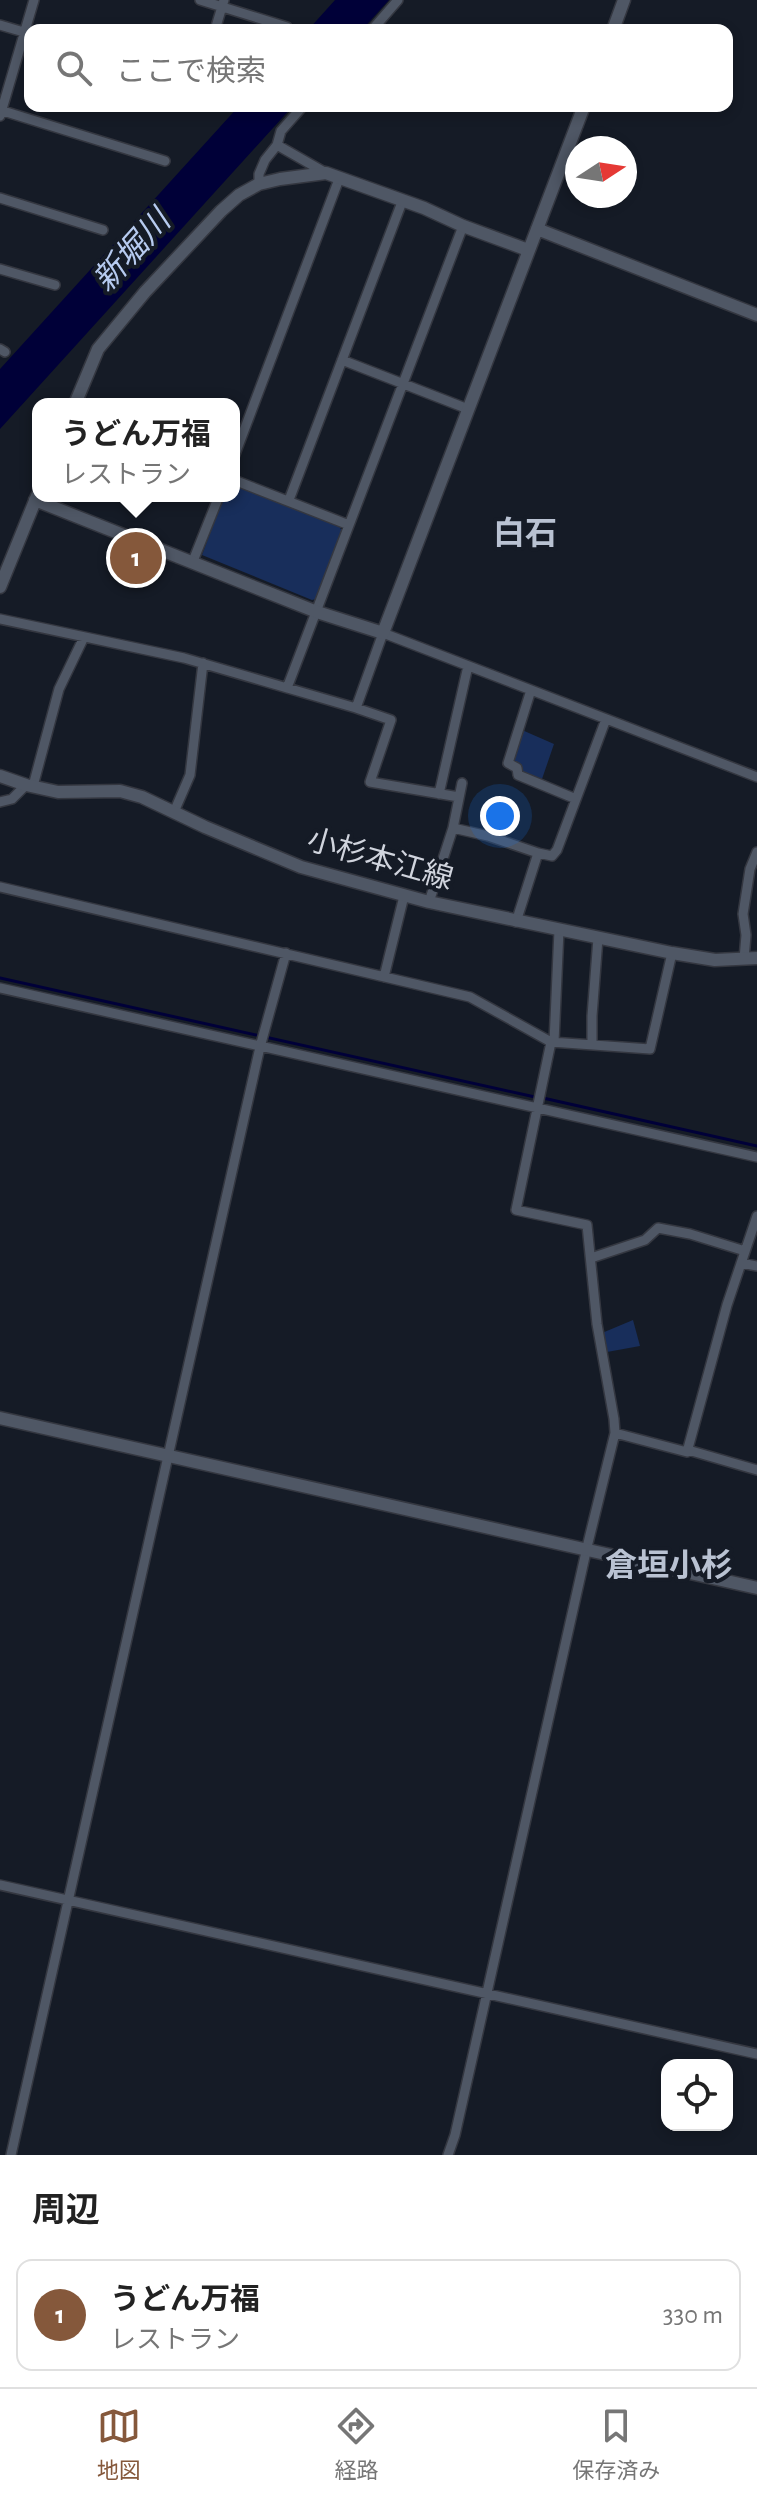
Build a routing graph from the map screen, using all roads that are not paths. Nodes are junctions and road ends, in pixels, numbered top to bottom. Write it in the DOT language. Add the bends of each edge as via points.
graph roads {
  1 [pos="34,0"];
  2 [pos="200,0"];
  3 [pos="398,0"];
  4 [pos="624,0"];
  5 [pos="223,3"];
  6 [pos="29,24"];
  7 [pos="217,24"];
  8 [pos="279,24"];
  9 [pos="377,24"];
  10 [pos="615,24"];
  11 [pos="0,25"];
  12 [pos="24,32"];
  13 [pos="24,42"];
  14 [pos="298,112"];
  15 [pos="582,112"];
  16 [pos="1,113"];
  17 [pos="277,145"];
  18 [pos="165,161"];
  19 [pos="326,173"];
  20 [pos="339,179"];
  21 [pos="259,184"];
  22 [pos="0,198"];
  23 [pos="402,202"];
  24 [pos="463,226"];
  25 [pos="537,229"];
  26 [pos="103,230"];
  27 [pos="528,250"];
  28 [pos="0,269"];
  29 [pos="55,285"];
  30 [pos="757,315"];
  31 [pos="342,360"];
  32 [pos="404,384"];
  33 [pos="78,398"];
  34 [pos="468,409"];
  35 [pos="240,441"];
  36 [pos="240,482"];
  37 [pos="289,500"];
  38 [pos="35,502"];
  39 [pos="49,502"];
  40 [pos="217,502"];
  41 [pos="349,525"];
  42 [pos="193,561"];
  43 [pos="0,587"];
  44 [pos="317,612"];
  45 [pos="0,619"];
  46 [pos="383,633"];
  47 [pos="84,637"];
  48 [pos="203,663"];
  49 [pos="468,666"];
  50 [pos="287,688"];
  51 [pos="531,690"];
  52 [pos="356,708"];
  53 [pos="606,719"];
  54 [pos="0,776"];
  55 [pos="757,777"];
  56 [pos="462,783"];
  57 [pos="30,786"];
  58 [pos="439,794"];
  59 [pos="459,797"];
  60 [pos="576,799"];
  61 [pos="0,802"];
  62 [pos="174,812"];
  63 [pos="453,828"];
  64 [pos="757,852"];
  65 [pos="538,853"];
  66 [pos="0,887"];
  67 [pos="404,896"];
  68 [pos="429,902"];
  69 [pos="516,922"];
  70 [pos="559,930"];
  71 [pos="598,938"];
  72 [pos="286,953"];
  73 [pos="672,953"];
  74 [pos="750,959"];
  75 [pos="384,977"];
  76 [pos="0,988"];
  77 [pos="553,1042"];
  78 [pos="592,1045"];
  79 [pos="260,1047"];
  80 [pos="538,1109"];
  81 [pos="757,1157"];
  82 [pos="757,1216"];
  83 [pos="745,1251"];
  84 [pos="591,1258"];
  85 [pos="741,1263"];
  86 [pos="757,1266"];
  87 [pos="0,1418"];
  88 [pos="615,1433"];
  89 [pos="688,1450"];
  90 [pos="168,1456"];
  91 [pos="757,1470"];
  92 [pos="586,1550"];
  93 [pos="757,1588"];
  94 [pos="0,1885"];
  95 [pos="69,1899"];
  96 [pos="486,1994"];
  97 [pos="757,2054"];
  98 [pos="11,2155"];
  99 [pos="448,2155"];
  1 -- 6 [label="street"];
  2 -- 5 [label="street"];
  3 -- 9 [label="street"];
  4 -- 10 [label="street"];
  5 -- 7 [label="street"];
  5 -- 8 [label="street"];
  11 -- 12 [label="street"];
  13 -- 16 [label="street"];
  14 -- 17 [label="street" via="281,131"];
  15 -- 25 [label="street"];
  16 -- 18 [label="street"];
  17 -- 19 [label="street"];
  17 -- 21 [label="street" via="265,160"];
  19 -- 20 [label="street"];
  19 -- 21 [label="street"];
  20 -- 23 [label="street"];
  20 -- 35 [label="street"];
  21 -- 33 [label="street" via="221,211 145,292 98,349"];
  22 -- 26 [label="street"];
  23 -- 24 [label="street"];
  23 -- 31 [label="street"];
  24 -- 27 [label="street"];
  24 -- 32 [label="street"];
  25 -- 27 [label="street"];
  25 -- 30 [label="street"];
  27 -- 34 [label="street"];
  28 -- 29 [label="street"];
  31 -- 32 [label="street"];
  31 -- 37 [label="street"];
  32 -- 34 [label="street"];
  32 -- 41 [label="street"];
  34 -- 46 [label="street"];
  36 -- 37 [label="street"];
  37 -- 41 [label="street"];
  38 -- 43 [label="street"];
  39 -- 42 [label="street"];
  40 -- 42 [label="street"];
  41 -- 44 [label="street"];
  42 -- 44 [label="street"];
  44 -- 46 [label="street"];
  44 -- 50 [label="street"];
  45 -- 47 [label="street"];
  46 -- 49 [label="street"];
  46 -- 52 [label="street"];
  47 -- 48 [label="street"];
  47 -- 57 [label="street" via="59,689"];
  48 -- 50 [label="street"];
  48 -- 62 [label="street" via="190,775"];
  49 -- 51 [label="street"];
  49 -- 58 [label="street"];
  50 -- 52 [label="street"];
  51 -- 53 [label="street"];
  51 -- 60 [label="street" via="508,763 518,775"];
  52 -- 58 [label="street" via="391,720 370,782"];
  53 -- 55 [label="street"];
  53 -- 60 [label="street"];
  54 -- 57 [label="street, 小杉本江線"];
  56 -- 59 [label="street"];
  57 -- 61 [label="street"];
  57 -- 62 [label="street, 小杉本江線" via="58,792 120,791"];
  58 -- 59 [label="street"];
  59 -- 63 [label="street"];
  60 -- 65 [label="street" via="557,850 552,856"];
  62 -- 67 [label="street, 小杉本江線" via="301,867"];
  63 -- 65 [label="street"];
  63 -- 68 [label="street"];
  64 -- 74 [label="street" via="743,914"];
  65 -- 69 [label="street"];
  66 -- 72 [label="street"];
  67 -- 68 [label="street, 小杉本江線"];
  67 -- 75 [label="street"];
  68 -- 69 [label="street, 小杉本江線"];
  69 -- 70 [label="street, 小杉本江線"];
  70 -- 71 [label="street, 小杉本江線"];
  70 -- 77 [label="street"];
  71 -- 73 [label="street, 小杉本江線"];
  71 -- 78 [label="street"];
  72 -- 75 [label="street"];
  72 -- 79 [label="street"];
  73 -- 74 [label="street, 小杉本江線"];
  73 -- 78 [label="street" via="650,1049"];
  75 -- 77 [label="street" via="470,997"];
  76 -- 79 [label="street"];
  77 -- 78 [label="street"];
  77 -- 80 [label="street"];
  79 -- 80 [label="street"];
  79 -- 90 [label="street"];
  80 -- 81 [label="street"];
  80 -- 84 [label="street" via="516,1210 587,1225"];
  82 -- 83 [label="street"];
  83 -- 84 [label="street" via="658,1228 645,1240"];
  83 -- 85 [label="street"];
  84 -- 88 [label="street"];
  85 -- 86 [label="street"];
  85 -- 89 [label="street"];
  87 -- 90 [label="street"];
  88 -- 89 [label="street"];
  88 -- 92 [label="street"];
  89 -- 91 [label="street"];
  90 -- 92 [label="street"];
  90 -- 95 [label="street"];
  92 -- 93 [label="street"];
  92 -- 96 [label="street"];
  94 -- 95 [label="street"];
  95 -- 96 [label="street"];
  95 -- 98 [label="street"];
  96 -- 97 [label="street"];
  96 -- 99 [label="street"];
}
